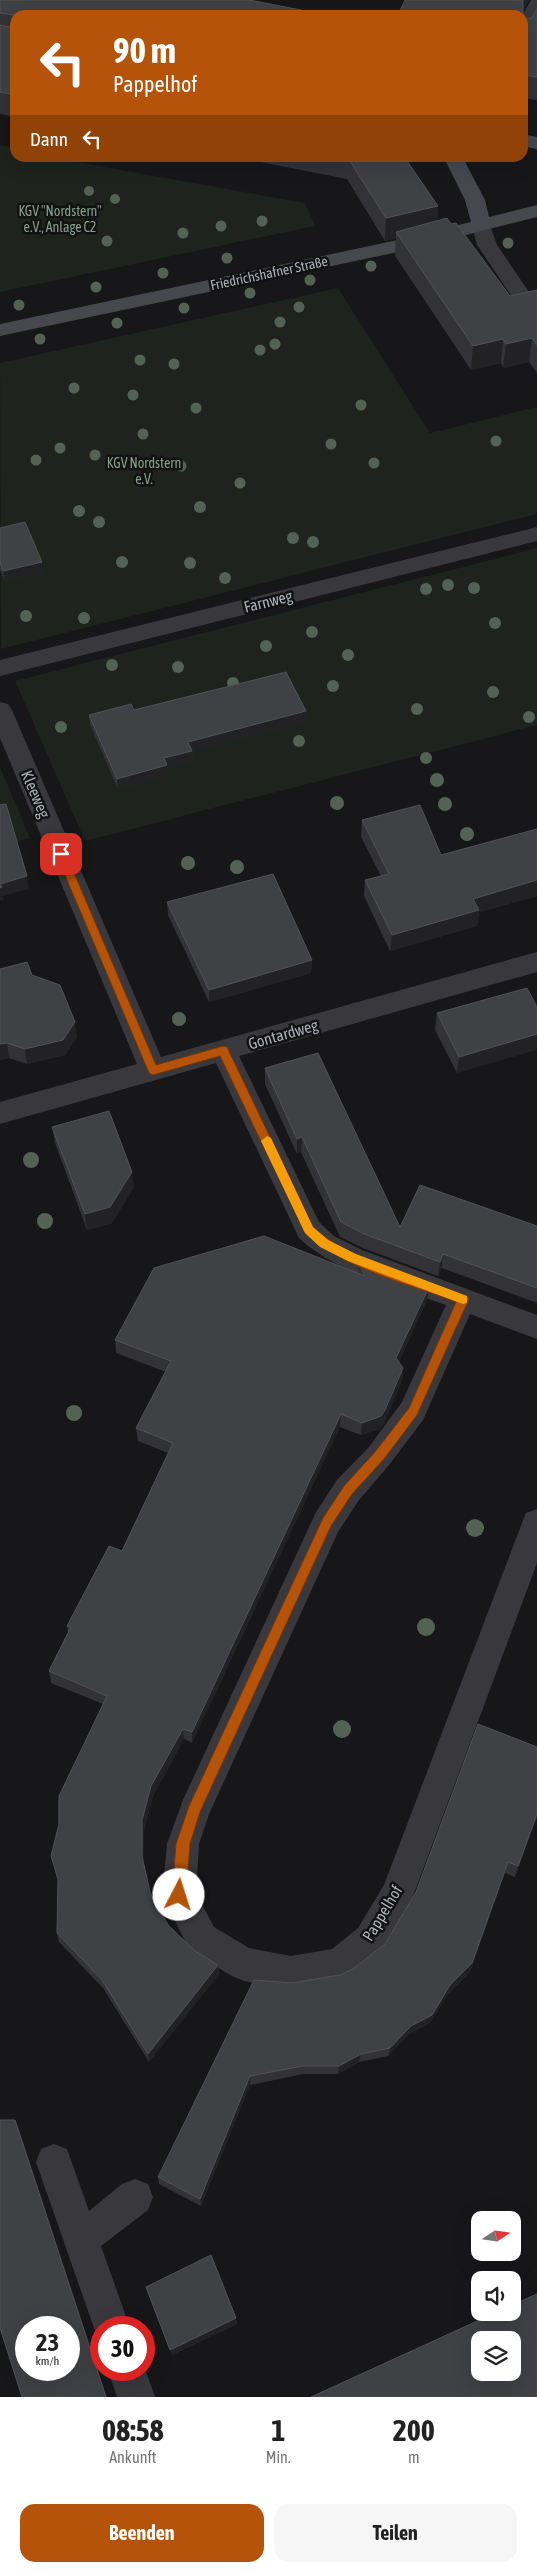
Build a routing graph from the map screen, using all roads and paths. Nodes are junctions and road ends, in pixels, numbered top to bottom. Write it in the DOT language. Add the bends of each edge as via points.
graph roads {
  1 [pos="537,4"];
  2 [pos="528,23"];
  3 [pos="456,162"];
  4 [pos="537,211"];
  5 [pos="482,226"];
  6 [pos="537,300"];
  7 [pos="0,330"];
  8 [pos="537,534"];
  9 [pos="0,668"];
  10 [pos="0,710"];
  11 [pos="537,962"];
  12 [pos="223,1050"];
  13 [pos="153,1070"];
  14 [pos="0,1113"];
  15 [pos="463,1299"];
  16 [pos="537,1327"];
  17 [pos="537,1523"];
  18 [pos="54,2162"];
  19 [pos="135,2197"];
  20 [pos="82,2238"];
  21 [pos="108,2316"];
  22 [pos="131,2381"];
  23 [pos="136,2397"];
  1 -- 2 [label="street"];
  3 -- 5 [label="main road" via="475,200"];
  4 -- 5 [label="main road, Friedrichshafner Straße"];
  5 -- 6 [label="street" via="488,245 526,303"];
  5 -- 7 [label="main road, Friedrichshafner Straße"];
  8 -- 9 [label="street, Farnweg"];
  10 -- 13 [label="street, Kleeweg"];
  11 -- 12 [label="street, Gontardweg"];
  12 -- 13 [label="street, Gontardweg"];
  12 -- 15 [label="street" via="309,1230 324,1244 352,1258"];
  13 -- 14 [label="street, Gontardweg"];
  15 -- 16 [label="street"];
  15 -- 17 [label="street, Pappelhof" via="413,1411 348,1490 327,1522 194,1811 183,1844 179,1895 202,1939 244,1964 291,1973 339,1965 370,1940 397,1895"];
  18 -- 20 [label="street"];
  19 -- 20 [label="street"];
  20 -- 21 [label="street"];
  22 -- 23 [label="street"];
}
